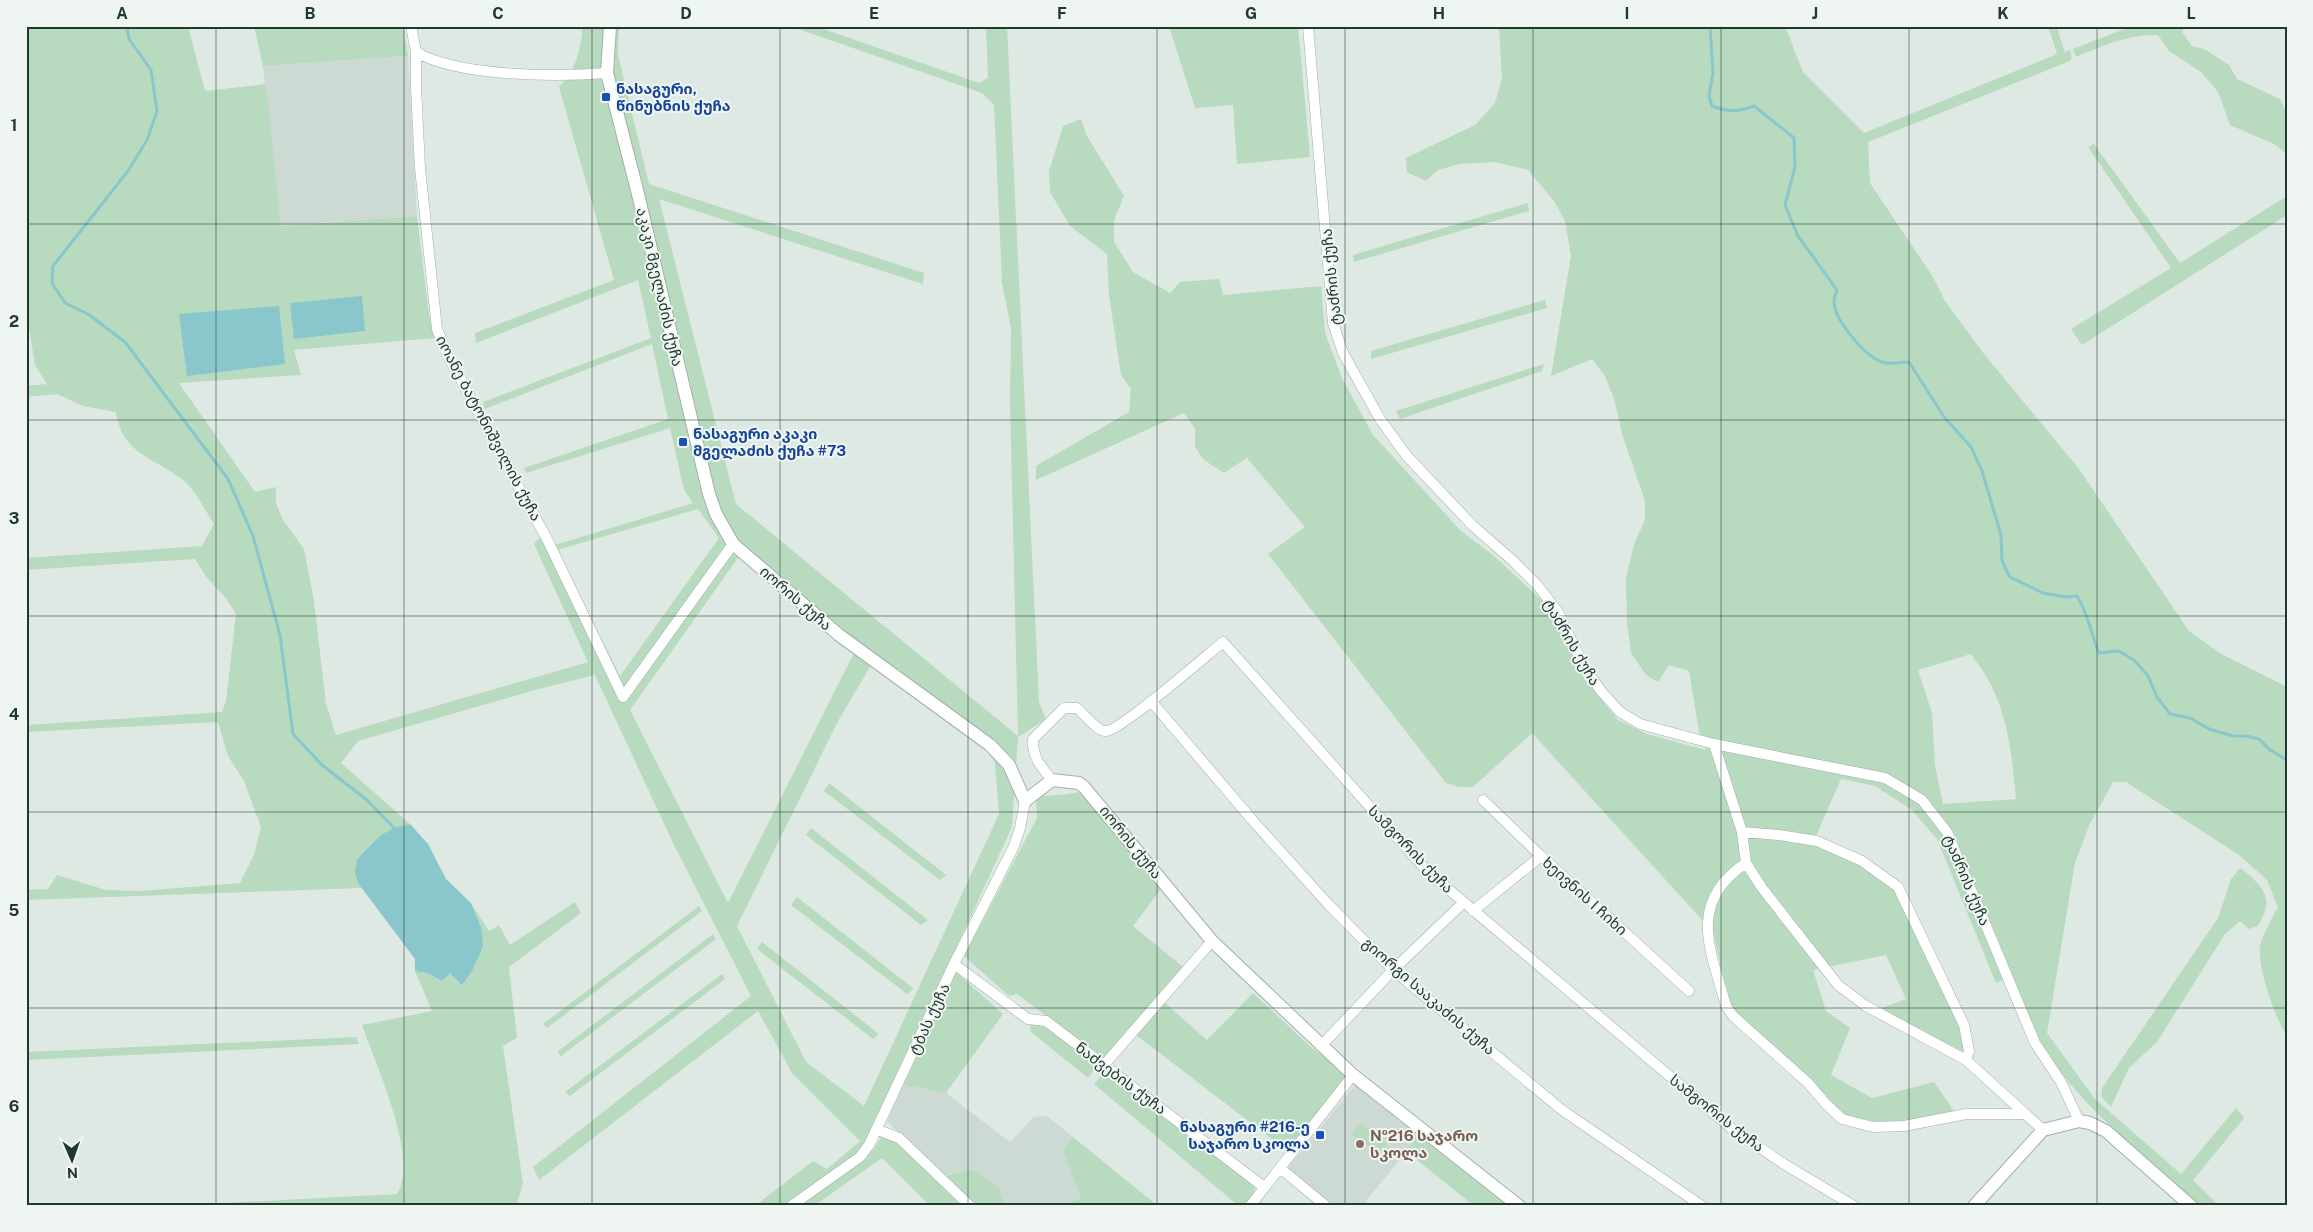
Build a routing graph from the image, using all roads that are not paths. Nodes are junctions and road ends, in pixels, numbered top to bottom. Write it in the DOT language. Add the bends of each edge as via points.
graph roads {
  1 [pos="411,26"];
  2 [pos="610,26"];
  3 [pos="1308,26"];
  4 [pos="416,52"];
  5 [pos="608,73"];
  6 [pos="733,544"];
  7 [pos="1151,702"];
  8 [pos="1714,744"];
  9 [pos="1052,780"];
  10 [pos="1025,800"];
  11 [pos="1483,800"];
  12 [pos="1742,832"];
  13 [pos="1541,856"];
  14 [pos="1746,863"];
  15 [pos="1463,903"];
  16 [pos="1473,911"];
  17 [pos="1212,941"];
  18 [pos="954,964"];
  19 [pos="1393,970"];
  20 [pos="1689,991"];
  21 [pos="1321,1046"];
  22 [pos="1966,1060"];
  23 [pos="1104,1065"];
  24 [pos="1353,1075"];
  25 [pos="2026,1114"];
  26 [pos="2079,1121"];
  27 [pos="878,1130"];
  28 [pos="2043,1130"];
  29 [pos="1280,1168"];
  30 [pos="1264,1187"];
  31 [pos="791,1206"];
  32 [pos="970,1206"];
  33 [pos="1250,1206"];
  34 [pos="1326,1206"];
  35 [pos="1519,1206"];
  36 [pos="1702,1206"];
  37 [pos="1854,1206"];
  38 [pos="1974,1206"];
  39 [pos="2190,1206"];
  1 -- 4 [label="street, იოანე ბატონიშვილის ქუჩა"];
  2 -- 5 [label="street, აკაკი მგელაძის ქუჩა"];
  3 -- 8 [label="street, ტაძრის ქუჩა" via="1333,322 1343,353 1380,419 1406,455 1472,525 1538,586 1558,612 1583,664 1620,712 1640,724"];
  4 -- 5 [label="street" via="426,58 482,70 573,76"];
  4 -- 6 [label="street, იოანე ბატონიშვილის ქუჩა" via="420,168 437,329 448,356 547,539 623,697"];
  5 -- 6 [label="street, აკაკი მგელაძის ქუჩა" via="709,494"];
  6 -- 10 [label="street, იორის ქუჩა" via="839,635 990,745 1009,765"];
  7 -- 9 [label="street, სამგორის ქუჩა" via="1113,730 1105,732 1096,728 1077,708 1064,708 1033,739 1032,750 1038,763"];
  7 -- 15 [label="street, სამგორის ქუჩა" via="1223,642 1427,871"];
  7 -- 19 [label="street, გიორგი სააკაძის ქუჩა" via="1321,897"];
  8 -- 12 [label="street"];
  8 -- 26 [label="street, ტაძრის ქუჩა" via="1885,778 1922,800 1947,832 2035,1043 2061,1082"];
  9 -- 10 [label="street"];
  9 -- 17 [label="street, იორის ქუჩა" via="1080,784 1089,792"];
  10 -- 18 [label="street, ტბას ქუჩა" via="1014,846"];
  11 -- 13 [label="street, ხეივნის I ჩიხი"];
  12 -- 14 [label="street"];
  12 -- 22 [label="street" via="1817,841 1862,861 1898,887 1964,1025 1970,1051"];
  13 -- 16 [label="street"];
  13 -- 20 [label="street, ხეივნის I ჩიხი"];
  14 -- 22 [label="street" via="1838,985 1866,1006"];
  14 -- 25 [label="street" via="1724,882 1711,904 1707,923 1726,1006 1732,1016 1808,1083 1842,1119 1873,1127 1904,1126 1966,1114"];
  15 -- 16 [label="street, სამგორის ქუჩა"];
  15 -- 19 [label="street"];
  16 -- 37 [label="street, სამგორის ქუჩა" via="1732,1128"];
  17 -- 21 [label="street, იორის ქუჩა"];
  17 -- 23 [label="street"];
  18 -- 23 [label="street, ნაძვების ქუჩა" via="1028,1019 1046,1021"];
  18 -- 27 [label="street, ტბას ქუჩა"];
  19 -- 21 [label="street"];
  19 -- 36 [label="street, გიორგი სააკაძის ქუჩა" via="1562,1110"];
  21 -- 24 [label="street, იორის ქუჩა"];
  22 -- 25 [label="street"];
  23 -- 30 [label="street, ნაძვების ქუჩა"];
  24 -- 29 [label="street"];
  24 -- 35 [label="street, იორის ქუჩა"];
  25 -- 28 [label="street"];
  26 -- 28 [label="street"];
  26 -- 39 [label="street" via="2106,1131"];
  27 -- 31 [label="street, ტბას ქუჩა" via="860,1157"];
  27 -- 32 [label="street" via="899,1138"];
  28 -- 38 [label="street"];
  29 -- 30 [label="street"];
  29 -- 34 [label="street"];
  30 -- 33 [label="street"];
}
